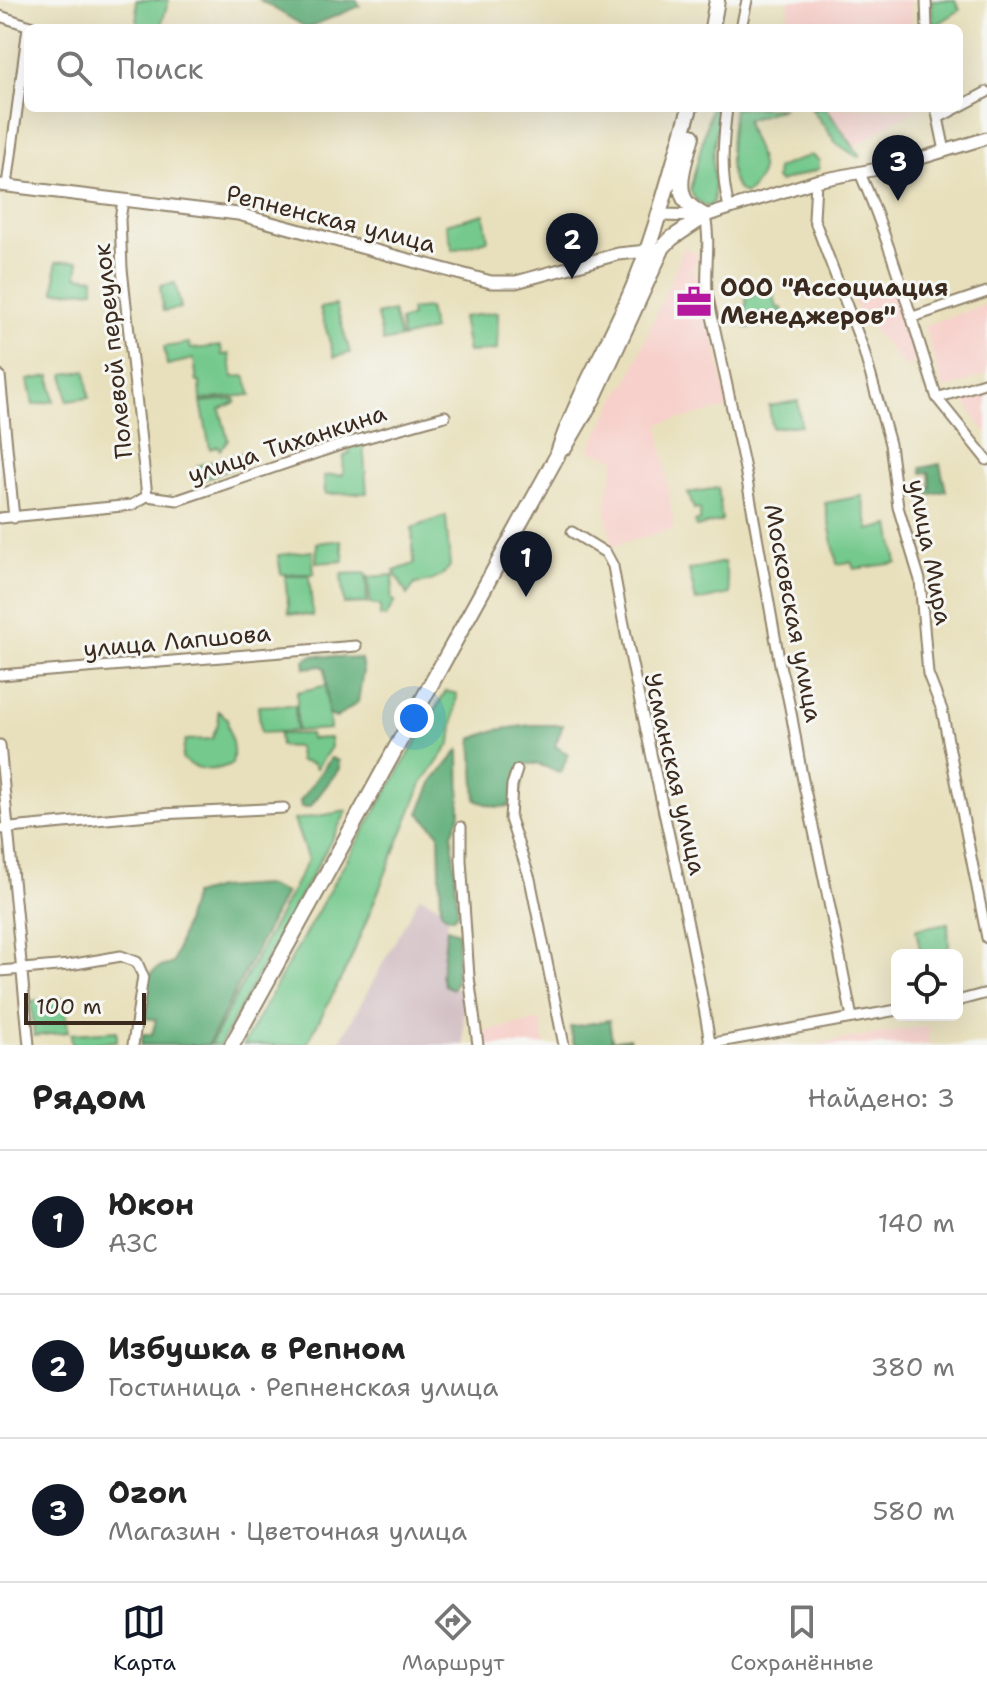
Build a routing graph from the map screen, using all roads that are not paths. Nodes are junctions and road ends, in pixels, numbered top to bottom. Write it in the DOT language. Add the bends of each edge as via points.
graph roads {
  1 [pos="717,0"];
  2 [pos="747,0"];
  3 [pos="926,0"];
  4 [pos="0,16"];
  5 [pos="713,24"];
  6 [pos="742,24"];
  7 [pos="927,24"];
  8 [pos="24,25"];
  9 [pos="24,53"];
  10 [pos="987,92"];
  11 [pos="963,104"];
  12 [pos="689,112"];
  13 [pos="696,112"];
  14 [pos="727,112"];
  15 [pos="937,113"];
  16 [pos="987,138"];
  17 [pos="945,151"];
  18 [pos="860,173"];
  19 [pos="816,181"];
  20 [pos="4,185"];
  21 [pos="123,201"];
  22 [pos="729,207"];
  23 [pos="660,215"];
  24 [pos="705,216"];
  25 [pos="647,251"];
  26 [pos="987,292"];
  27 [pos="913,317"];
  28 [pos="0,376"];
  29 [pos="987,382"];
  30 [pos="937,398"];
  31 [pos="445,416"];
  32 [pos="557,456"];
  33 [pos="987,460"];
  34 [pos="147,496"];
  35 [pos="0,518"];
  36 [pos="14,518"];
  37 [pos="572,532"];
  38 [pos="356,646"];
  39 [pos="0,675"];
  40 [pos="0,745"];
  41 [pos="517,770"];
  42 [pos="284,808"];
  43 [pos="461,827"];
  44 [pos="4,828"];
  45 [pos="987,938"];
  46 [pos="21,969"];
  47 [pos="0,971"];
  48 [pos="987,993"];
  49 [pos="963,999"];
  50 [pos="891,1011"];
  51 [pos="852,1018"];
  52 [pos="707,1044"];
  53 [pos="29,1045"];
  54 [pos="133,1045"];
  55 [pos="232,1045"];
  56 [pos="478,1045"];
  57 [pos="564,1045"];
  1 -- 5 [label="highway"];
  2 -- 6 [label="street"];
  3 -- 7 [label="street"];
  4 -- 8 [label="street"];
  9 -- 20 [label="street"];
  10 -- 11 [label="street"];
  12 -- 23 [label="highway"];
  13 -- 24 [label="highway" via="682,189 685,201"];
  14 -- 22 [label="street" via="723,165"];
  15 -- 17 [label="street"];
  16 -- 17 [label="street"];
  17 -- 18 [label="street"];
  18 -- 19 [label="street"];
  18 -- 27 [label="street"];
  19 -- 22 [label="street"];
  19 -- 45 [label="street, улица Мира" via="814,219 863,348 890,444 896,499 920,580 928,674 942,710"];
  20 -- 21 [label="street, Репненская улица"];
  21 -- 25 [label="street, Репненская улица" via="238,214 491,282 516,282"];
  21 -- 34 [label="street, Полевой переулок" via="122,269"];
  22 -- 24 [label="street"];
  23 -- 24 [label="street"];
  23 -- 25 [label="highway"];
  24 -- 32 [label="highway" via="663,247 593,399"];
  24 -- 51 [label="street, Московская улица" via="707,293"];
  25 -- 32 [label="highway"];
  26 -- 27 [label="street"];
  27 -- 30 [label="street"];
  28 -- 36 [label="street"];
  29 -- 30 [label="street"];
  30 -- 33 [label="street"];
  31 -- 34 [label="street, улица Тиханкина" via="178,500"];
  32 -- 55 [label="highway"];
  34 -- 36 [label="street, улица Тиханкина" via="132,505"];
  35 -- 36 [label="street, улица Тиханкина"];
  37 -- 52 [label="street, Усманская улица" via="606,553 613,566 697,962"];
  38 -- 39 [label="street, улица Лапшова"];
  40 -- 44 [label="street"];
  41 -- 57 [label="street" via="510,819 530,879"];
  42 -- 44 [label="street"];
  43 -- 56 [label="street"];
  44 -- 46 [label="street"];
  46 -- 47 [label="street"];
  46 -- 53 [label="street"];
  46 -- 54 [label="street" via="121,956 137,962 143,976"];
  48 -- 49 [label="street"];
  50 -- 51 [label="street"];
  51 -- 52 [label="street"];
}
